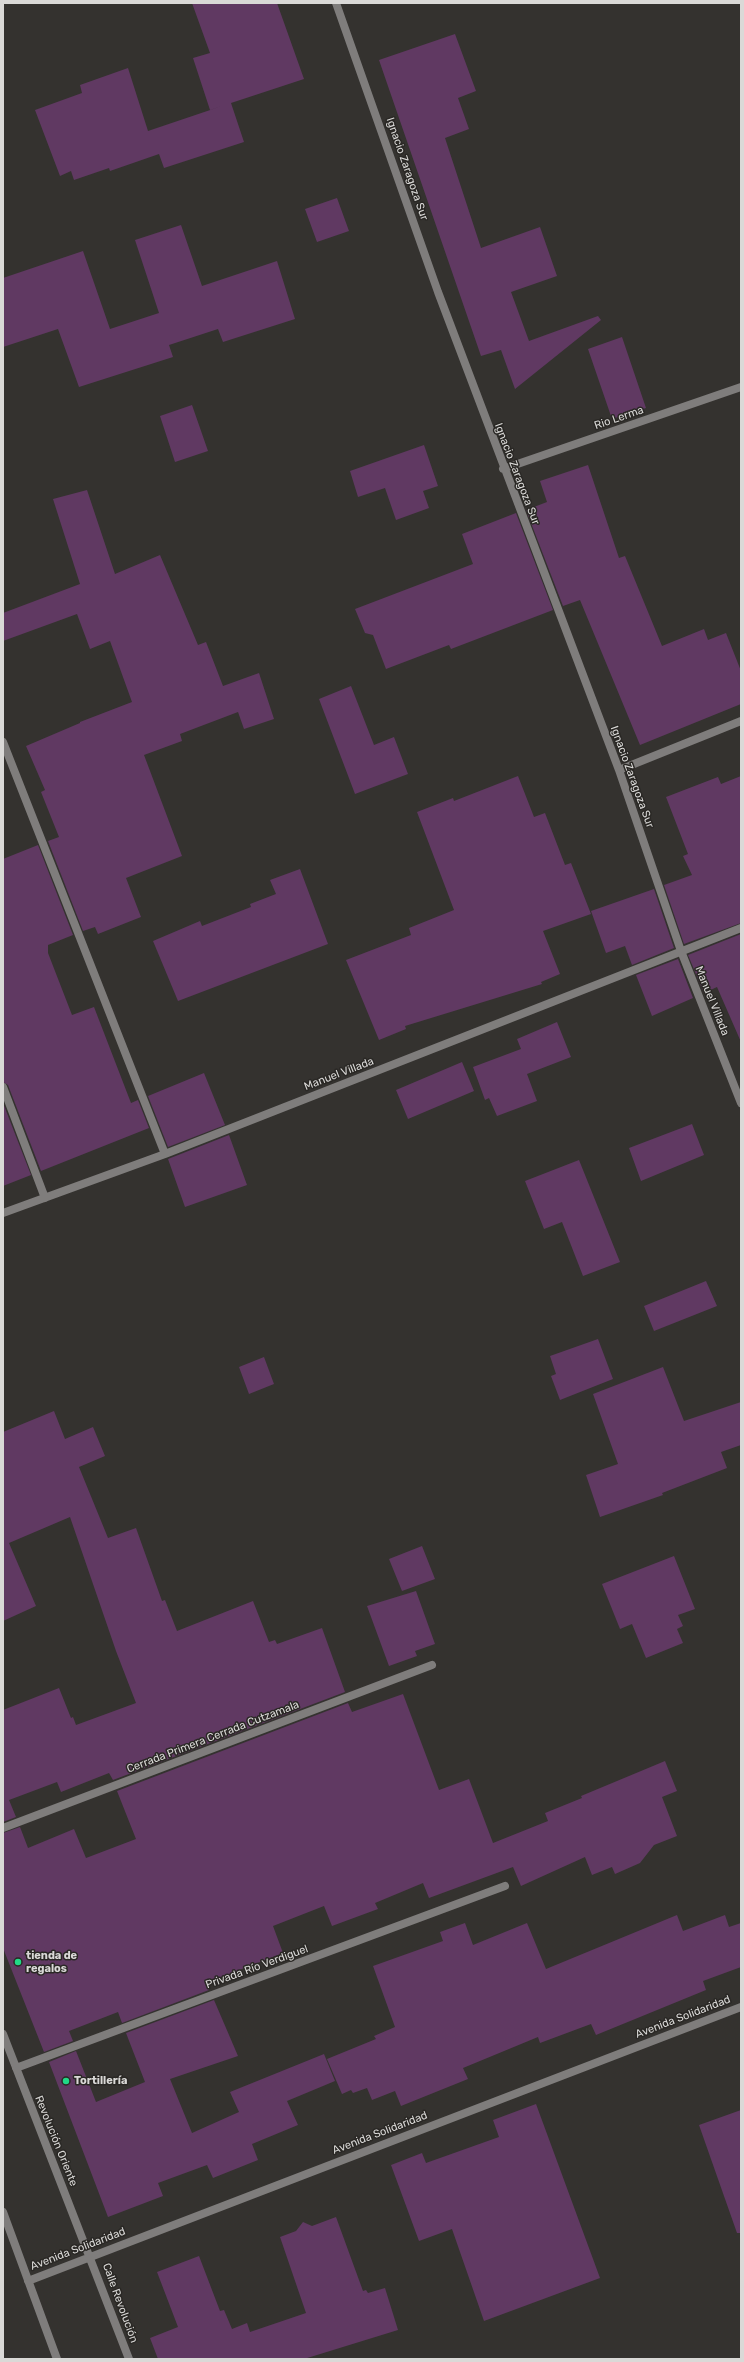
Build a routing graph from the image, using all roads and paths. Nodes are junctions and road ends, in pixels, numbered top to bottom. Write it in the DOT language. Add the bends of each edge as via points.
graph roads {
  1 [pos="336,3"];
  2 [pos="741,388"];
  3 [pos="503,469"];
  4 [pos="741,721"];
  5 [pos="3,742"];
  6 [pos="619,770"];
  7 [pos="741,928"];
  8 [pos="681,951"];
  9 [pos="3,1087"];
  10 [pos="741,1103"];
  11 [pos="165,1154"];
  12 [pos="45,1198"];
  13 [pos="3,1213"];
  14 [pos="432,1665"];
  15 [pos="3,1828"];
  16 [pos="505,1886"];
  17 [pos="741,2007"];
  18 [pos="3,2034"];
  19 [pos="16,2068"];
  20 [pos="3,2212"];
  21 [pos="90,2256"];
  22 [pos="28,2281"];
  23 [pos="57,2359"];
  24 [pos="129,2359"];
  1 -- 3 [label="street, Ignacio Zaragoza Sur"];
  2 -- 3 [label="street, Rio Lerma"];
  3 -- 6 [label="street, Ignacio Zaragoza Sur"];
  4 -- 6 [label="street"];
  5 -- 11 [label="street"];
  6 -- 8 [label="street, Ignacio Zaragoza Sur"];
  7 -- 8 [label="street, Manuel Villada"];
  8 -- 10 [label="street, Manuel Villada"];
  8 -- 11 [label="street, Manuel Villada"];
  9 -- 12 [label="street"];
  11 -- 12 [label="street, Manuel Villada"];
  12 -- 13 [label="street, Manuel Villada"];
  14 -- 15 [label="street, Cerrada Primera Cerrada Cutzamala"];
  16 -- 19 [label="street, Privada Río Verdiguel"];
  17 -- 21 [label="street, Avenida Solidaridad"];
  18 -- 19 [label="street, Revolución Oriente"];
  19 -- 21 [label="street, Revolución Oriente"];
  20 -- 22 [label="street"];
  21 -- 22 [label="street, Avenida Solidaridad"];
  21 -- 24 [label="street, Calle Revolución"];
  22 -- 23 [label="street"];
}
